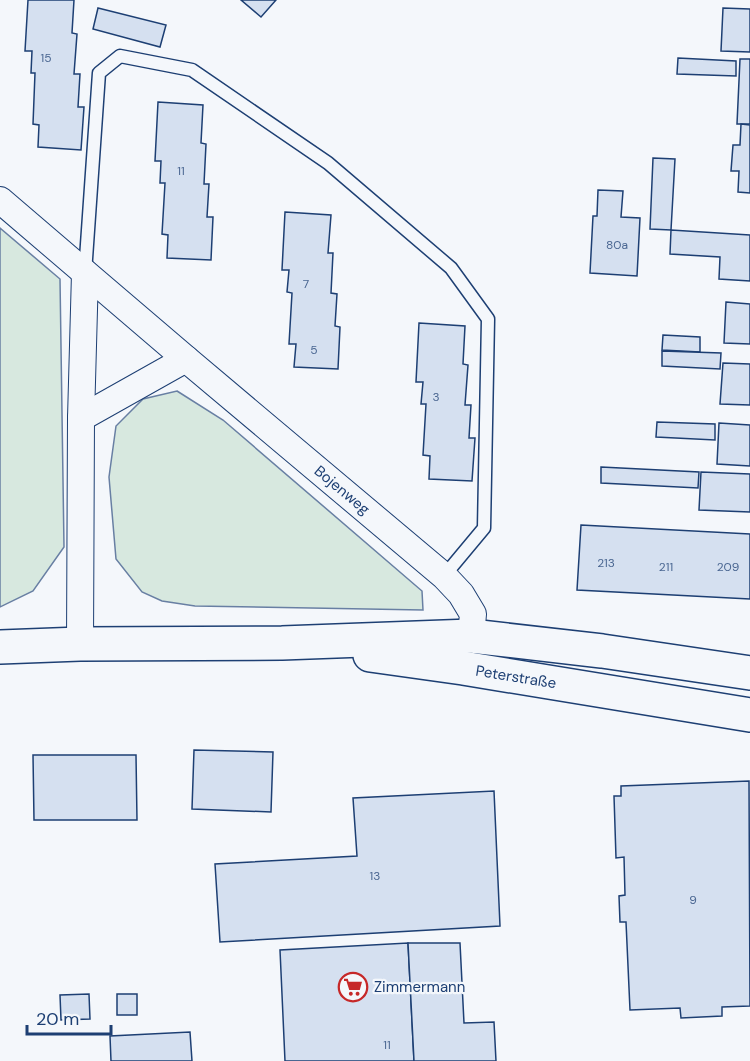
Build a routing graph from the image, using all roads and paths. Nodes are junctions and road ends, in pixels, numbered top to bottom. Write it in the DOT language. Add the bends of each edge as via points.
graph roads {
  1 [pos="0,200"];
  2 [pos="85,273"];
  3 [pos="186,359"];
  4 [pos="81,418"];
  5 [pos="444,576"];
  6 [pos="471,636"];
  7 [pos="282,643"];
  8 [pos="80,644"];
  9 [pos="0,647"];
  10 [pos="750,673"];
  11 [pos="750,715"];
  1 -- 2 [label="street, Bojenweg"];
  2 -- 3 [label="street, Bojenweg"];
  2 -- 4 [label="street"];
  2 -- 5 [label="lane" via="99,73 120,56 192,70 328,163 451,268 488,319 484,528"];
  3 -- 4 [label="street"];
  3 -- 5 [label="street, Bojenweg"];
  4 -- 8 [label="street"];
  5 -- 6 [label="street, Bojenweg" via="473,614"];
  6 -- 7 [label="main road, Peterstraße"];
  6 -- 10 [label="main road, Peterstraße"];
  7 -- 8 [label="main road, Peterstraße"];
  7 -- 11 [label="main road, Peterstraße"];
  8 -- 9 [label="main road, Peterstraße"];
}
